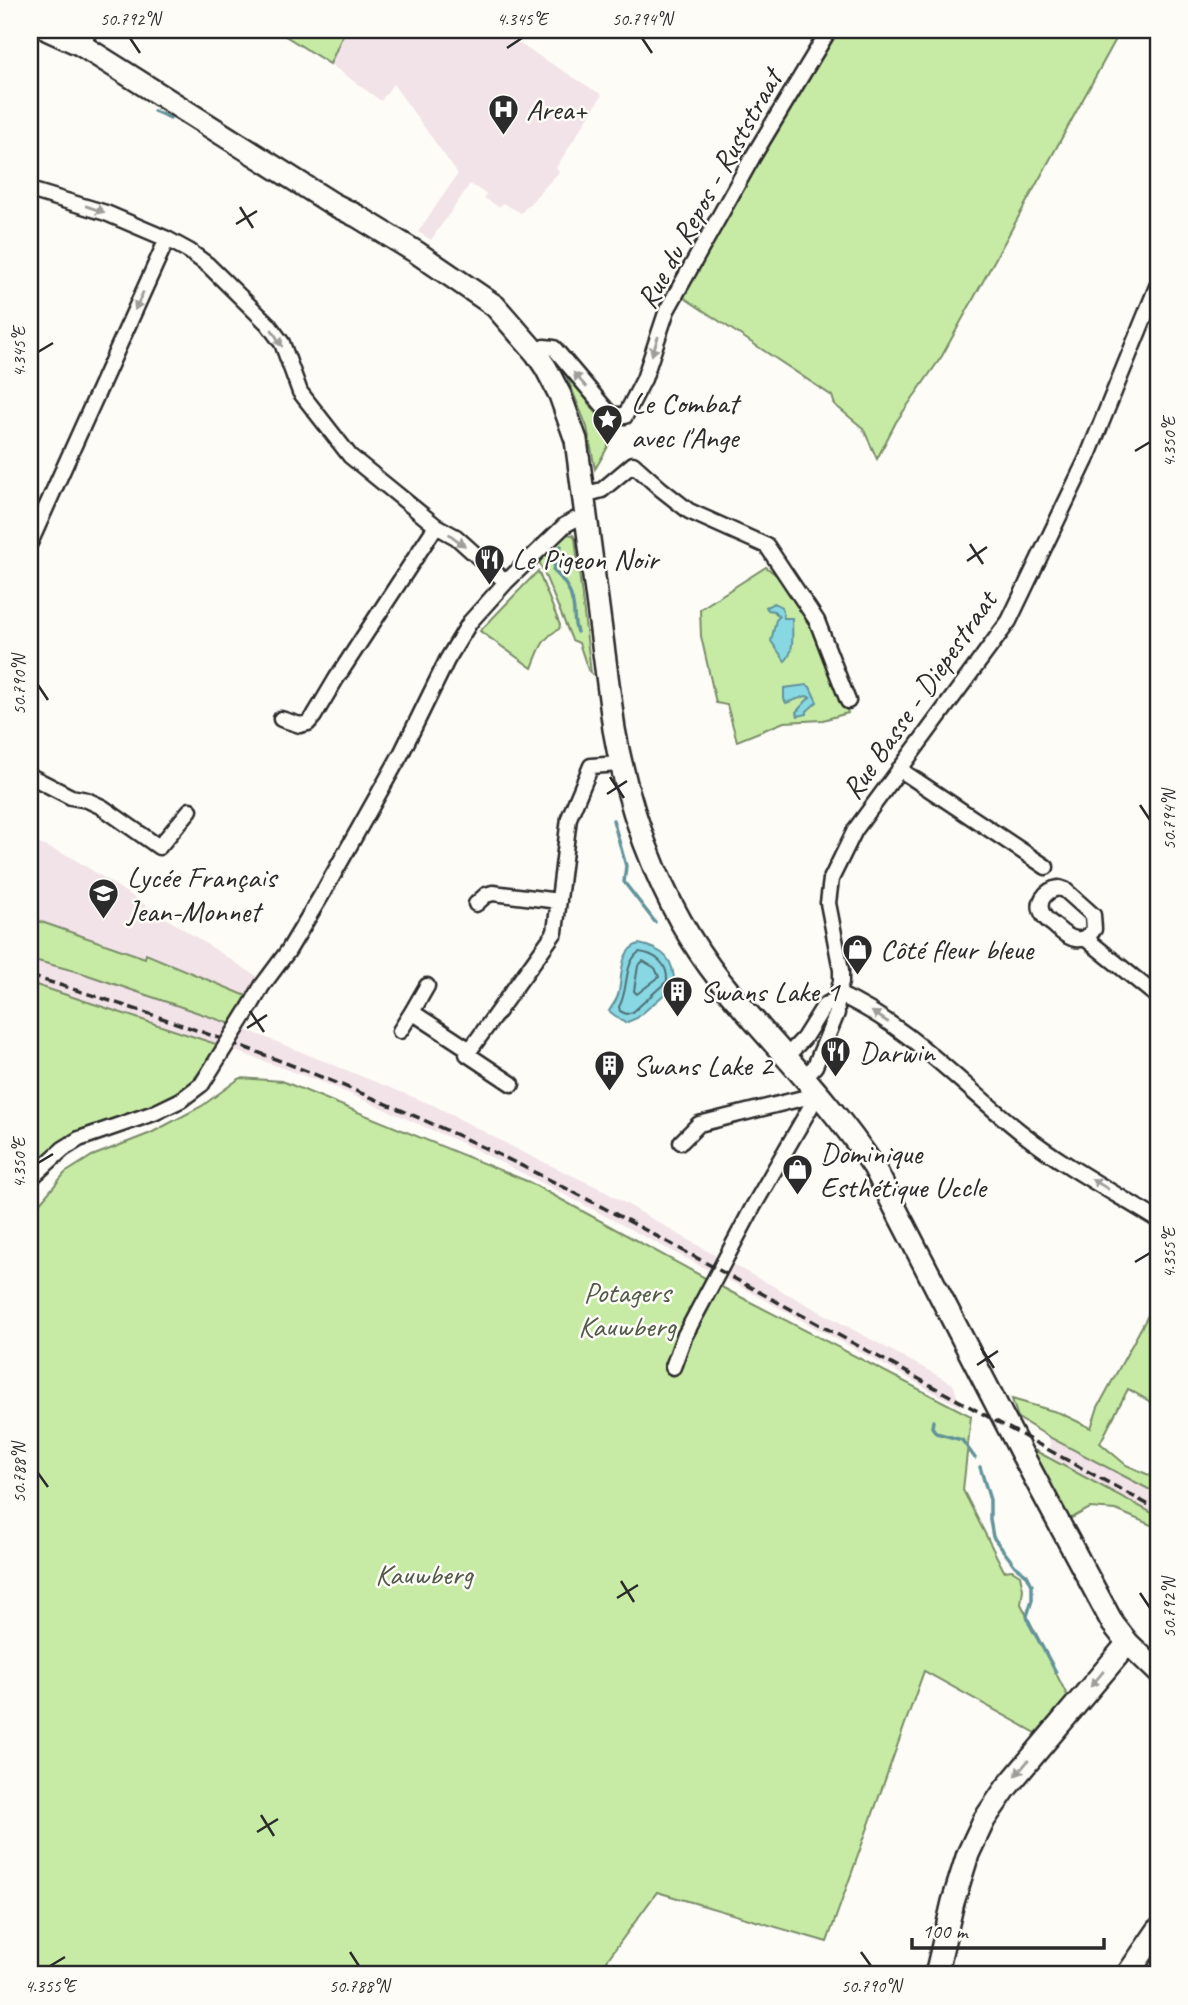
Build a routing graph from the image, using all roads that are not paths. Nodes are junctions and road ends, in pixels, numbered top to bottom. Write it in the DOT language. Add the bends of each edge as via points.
graph roads {
  1 [pos="48,30"];
  2 [pos="830,30"];
  3 [pos="85,37"];
  4 [pos="30,190"];
  5 [pos="167,239"];
  6 [pos="1158,284"];
  7 [pos="1153,311"];
  8 [pos="536,353"];
  9 [pos="584,495"];
  10 [pos="587,519"];
  11 [pos="436,526"];
  12 [pos="30,543"];
  13 [pos="506,582"];
  14 [pos="848,701"];
  15 [pos="281,719"];
  16 [pos="620,764"];
  17 [pos="899,769"];
  18 [pos="30,776"];
  19 [pos="190,810"];
  20 [pos="1046,867"];
  21 [pos="559,901"];
  22 [pos="476,904"];
  23 [pos="1085,938"];
  24 [pos="427,986"];
  25 [pos="837,997"];
  26 [pos="1158,997"];
  27 [pos="412,1012"];
  28 [pos="400,1031"];
  29 [pos="470,1050"];
  30 [pos="786,1057"];
  31 [pos="512,1084"];
  32 [pos="810,1085"];
  33 [pos="681,1142"];
  34 [pos="30,1178"];
  35 [pos="1158,1220"];
  36 [pos="673,1367"];
  37 [pos="1128,1643"];
  38 [pos="1158,1672"];
  39 [pos="1158,1930"];
  40 [pos="936,1975"];
  41 [pos="1127,1975"];
  1 -- 3 [label="main road"];
  2 -- 8 [label="street, Rue du Repos - Ruststraat, one-way" via="667,310 625,416 610,414 554,348 544,347"];
  3 -- 8 [label="main road" via="333,204 416,252 495,306"];
  4 -- 5 [label="street, one-way" via="106,213"];
  5 -- 11 [label="street, one-way" via="208,265 268,324 282,344 300,392 349,456"];
  5 -- 12 [label="street, one-way"];
  6 -- 7 [label="street, Rue Basse - Diepestraat"];
  7 -- 17 [label="street, Rue Basse - Diepestraat" via="1009,621"];
  8 -- 9 [label="main road" via="570,422"];
  9 -- 10 [label="main road"];
  9 -- 14 [label="street" via="602,491 634,464 689,511 767,546 817,621"];
  10 -- 13 [label="street" via="565,525"];
  10 -- 16 [label="main road"];
  11 -- 13 [label="street, one-way" via="456,537"];
  11 -- 15 [label="street" via="314,716 299,726"];
  13 -- 34 [label="street, bridge" via="470,622 324,891 202,1084 154,1113 79,1139"];
  16 -- 21 [label="street" via="591,766 569,818"];
  16 -- 30 [label="main road" via="651,860 678,916 712,970"];
  17 -- 20 [label="street"];
  17 -- 25 [label="street, Rue Basse - Diepestraat" via="855,830 831,879 828,903 841,970"];
  18 -- 19 [label="street" via="102,807 159,846"];
  21 -- 22 [label="street" via="493,893"];
  21 -- 29 [label="street" via="555,932"];
  23 -- 26 [label="street"];
  24 -- 27 [label="street"];
  25 -- 30 [label="street" via="824,1006"];
  25 -- 32 [label="street, Rue Basse - Diepestraat" via="837,1013"];
  35 -- 25 [label="street, one-way" via="1022,1133 904,1033 858,1003"];
  27 -- 28 [label="street"];
  27 -- 29 [label="street"];
  29 -- 31 [label="street" via="467,1054"];
  30 -- 32 [label="main road"];
  32 -- 33 [label="street" via="803,1098 699,1124"];
  32 -- 36 [label="street" via="810,1108 684,1336"];
  32 -- 37 [label="main road" via="874,1167 1085,1575"];
  37 -- 38 [label="main road"];
  37 -- 40 [label="main road, one-way" via="984,1820 953,1902"];
  39 -- 41 [label="main road"];
}
